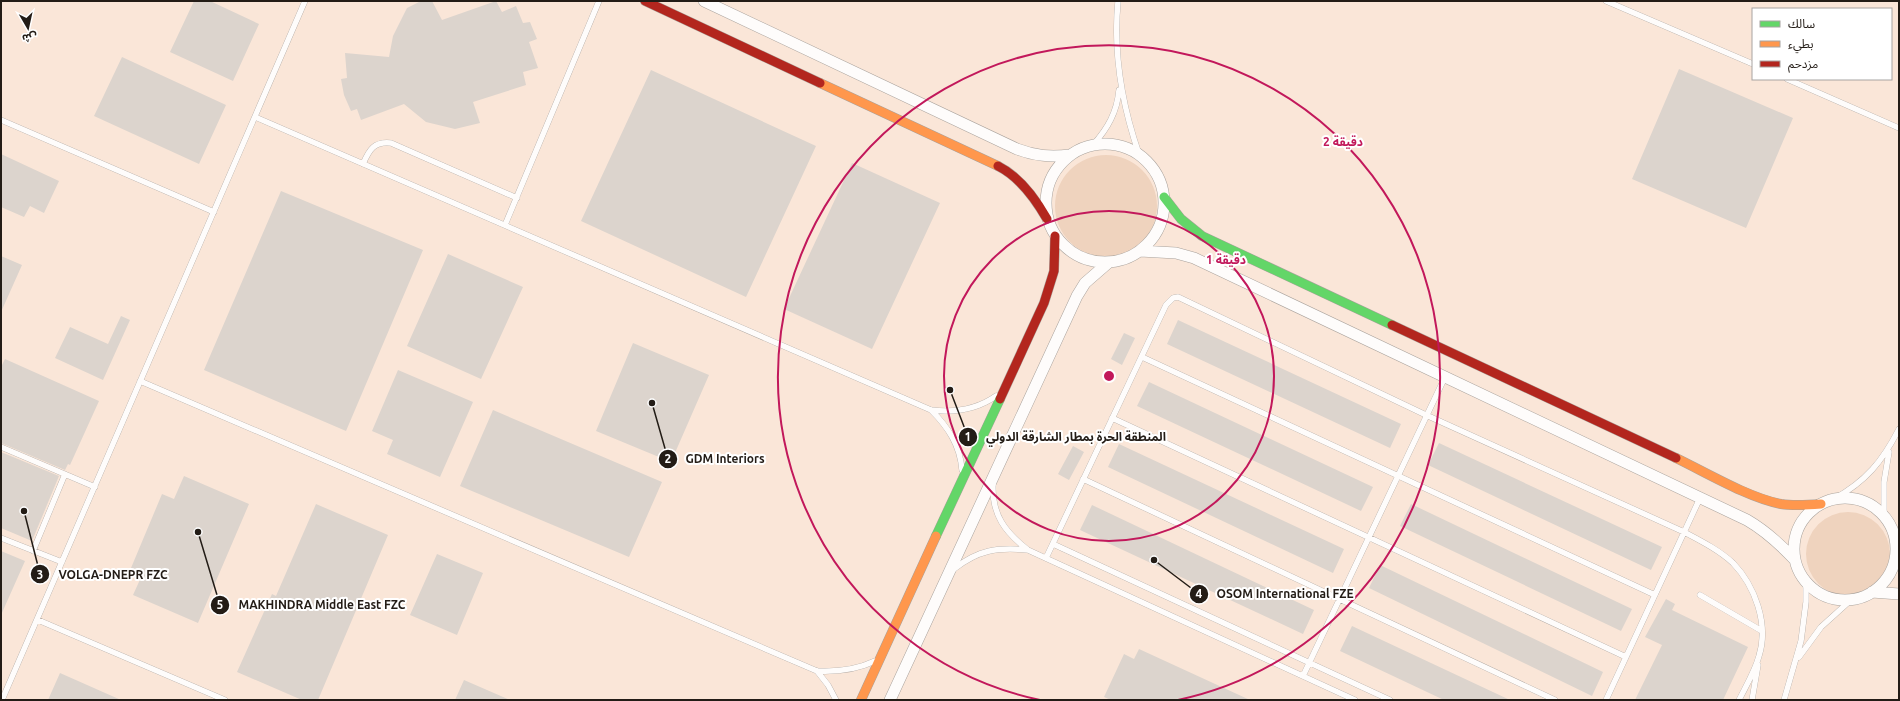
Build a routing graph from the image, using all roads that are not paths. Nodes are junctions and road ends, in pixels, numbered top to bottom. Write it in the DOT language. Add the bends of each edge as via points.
graph roads {
  1 [pos="305,1"];
  2 [pos="599,1"];
  3 [pos="645,1"];
  4 [pos="704,1"];
  5 [pos="1118,1"];
  6 [pos="1606,1"];
  7 [pos="1752,64"];
  8 [pos="1789,80"];
  9 [pos="1120,81"];
  10 [pos="255,117"];
  11 [pos="1,120"];
  12 [pos="1899,128"];
  13 [pos="1093,145"];
  14 [pos="1139,154"];
  15 [pos="1070,155"];
  16 [pos="363,164"];
  17 [pos="1164,197"];
  18 [pos="517,198"];
  19 [pos="214,212"];
  20 [pos="1047,219"];
  21 [pos="505,225"];
  22 [pos="1055,236"];
  23 [pos="1140,251"];
  24 [pos="1108,263"];
  25 [pos="1142,357"];
  26 [pos="1445,377"];
  27 [pos="140,381"];
  28 [pos="1003,391"];
  29 [pos="931,410"];
  30 [pos="1426,415"];
  31 [pos="1112,418"];
  32 [pos="1899,429"];
  33 [pos="1,447"];
  34 [pos="1890,448"];
  35 [pos="65,474"];
  36 [pos="994,474"];
  37 [pos="1398,476"];
  38 [pos="1083,479"];
  39 [pos="962,480"];
  40 [pos="95,487"];
  41 [pos="1700,498"];
  42 [pos="1834,499"];
  43 [pos="1821,504"];
  44 [pos="1884,517"];
  45 [pos="1684,532"];
  46 [pos="1368,537"];
  47 [pos="1,538"];
  48 [pos="1896,538"];
  49 [pos="1053,544"];
  50 [pos="1028,550"];
  51 [pos="33,551"];
  52 [pos="1046,558"];
  53 [pos="1795,560"];
  54 [pos="62,562"];
  55 [pos="949,573"];
  56 [pos="1806,582"];
  57 [pos="1872,592"];
  58 [pos="1899,594"];
  59 [pos="1700,595"];
  60 [pos="1654,596"];
  61 [pos="1339,599"];
  62 [pos="1852,599"];
  63 [pos="38,620"];
  64 [pos="1762,631"];
  65 [pos="1626,657"];
  66 [pos="1759,657"];
  67 [pos="880,658"];
  68 [pos="1797,660"];
  69 [pos="1309,663"];
  70 [pos="817,671"];
  71 [pos="1303,676"];
  72 [pos="2,700"];
  73 [pos="225,700"];
  74 [pos="836,700"];
  75 [pos="861,700"];
  76 [pos="890,700"];
  77 [pos="1355,700"];
  78 [pos="1390,700"];
  79 [pos="1555,700"];
  80 [pos="1606,700"];
  81 [pos="1739,700"];
  82 [pos="1752,700"];
  83 [pos="1784,700"];
  1 -- 10 [label="lane"];
  2 -- 18 [label="lane"];
  3 -- 20 [label="street" via="1003,169 1031,193"];
  4 -- 15 [label="street" via="1017,149 1034,155"];
  5 -- 9 [label="lane" via="1117,42"];
  6 -- 7 [label="lane"];
  8 -- 12 [label="lane"];
  9 -- 13 [label="lane" via="1114,116"];
  9 -- 14 [label="lane"];
  10 -- 16 [label="lane"];
  10 -- 19 [label="lane"];
  11 -- 19 [label="lane"];
  13 -- 14 [label="street" via="1125,147"];
  13 -- 15 [label="street"];
  14 -- 17 [label="street" via="1152,166"];
  15 -- 20 [label="street" via="1057,167 1048,183 1045,201"];
  16 -- 18 [label="lane" via="370,149 376,144 391,143"];
  16 -- 21 [label="lane"];
  17 -- 23 [label="street" via="1164,213 1160,227 1151,241"];
  17 -- 43 [label="street" via="1186,226 1202,236 1749,492 1777,504"];
  18 -- 21 [label="lane"];
  19 -- 27 [label="lane"];
  20 -- 22 [label="street"];
  21 -- 29 [label="lane"];
  22 -- 24 [label="street" via="1065,248 1078,256 1092,262"];
  22 -- 28 [label="street" via="1054,271 1050,287"];
  23 -- 24 [label="street" via="1125,259"];
  23 -- 26 [label="street" via="1176,253 1194,258"];
  24 -- 36 [label="street" via="1091,278 1077,296"];
  25 -- 30 [label="lane" via="1166,305 1173,298 1178,298"];
  25 -- 31 [label="lane"];
  25 -- 37 [label="lane"];
  26 -- 30 [label="lane"];
  26 -- 41 [label="street"];
  27 -- 40 [label="lane"];
  27 -- 70 [label="lane"];
  28 -- 29 [label="lane" via="987,402 969,409 950,412"];
  28 -- 39 [label="street"];
  29 -- 39 [label="lane" via="945,424 955,441 961,460"];
  30 -- 37 [label="lane"];
  30 -- 45 [label="lane"];
  31 -- 38 [label="lane"];
  31 -- 46 [label="lane"];
  32 -- 34 [label="lane"];
  33 -- 35 [label="lane"];
  34 -- 42 [label="lane" via="1866,478"];
  34 -- 44 [label="lane" via="1884,482"];
  35 -- 40 [label="lane"];
  35 -- 51 [label="lane"];
  36 -- 50 [label="lane" via="993,496 998,517 1010,536"];
  36 -- 55 [label="street"];
  37 -- 46 [label="lane"];
  37 -- 60 [label="lane"];
  38 -- 49 [label="lane"];
  38 -- 61 [label="lane"];
  39 -- 67 [label="street"];
  40 -- 54 [label="lane"];
  41 -- 45 [label="lane"];
  41 -- 53 [label="street" via="1765,531"];
  42 -- 43 [label="street"];
  42 -- 44 [label="street" via="1861,501 1874,507"];
  43 -- 53 [label="street" via="1810,512 1796,534"];
  44 -- 48 [label="street"];
  45 -- 60 [label="lane"];
  45 -- 64 [label="lane" via="1716,550 1746,579 1755,598"];
  46 -- 61 [label="lane"];
  46 -- 65 [label="lane"];
  47 -- 51 [label="lane"];
  48 -- 57 [label="street" via="1893,567 1885,581"];
  49 -- 52 [label="lane"];
  49 -- 69 [label="lane"];
  50 -- 52 [label="lane"];
  50 -- 55 [label="lane" via="1006,548 985,551 966,560"];
  51 -- 54 [label="lane"];
  52 -- 71 [label="lane"];
  53 -- 56 [label="street"];
  54 -- 63 [label="lane"];
  55 -- 76 [label="street"];
  56 -- 62 [label="street" via="1815,591 1827,597"];
  56 -- 68 [label="lane" via="1805,621"];
  57 -- 58 [label="street"];
  57 -- 62 [label="street"];
  59 -- 64 [label="lane"];
  60 -- 65 [label="lane"];
  61 -- 69 [label="lane"];
  61 -- 79 [label="lane"];
  62 -- 68 [label="lane" via="1821,627"];
  63 -- 72 [label="lane"];
  63 -- 73 [label="lane"];
  64 -- 66 [label="lane"];
  65 -- 80 [label="lane"];
  66 -- 81 [label="lane"];
  66 -- 82 [label="lane"];
  67 -- 70 [label="lane" via="850,670"];
  67 -- 75 [label="street"];
  68 -- 83 [label="lane"];
  69 -- 71 [label="lane"];
  69 -- 78 [label="lane"];
  70 -- 74 [label="lane"];
  71 -- 77 [label="lane"];
}
